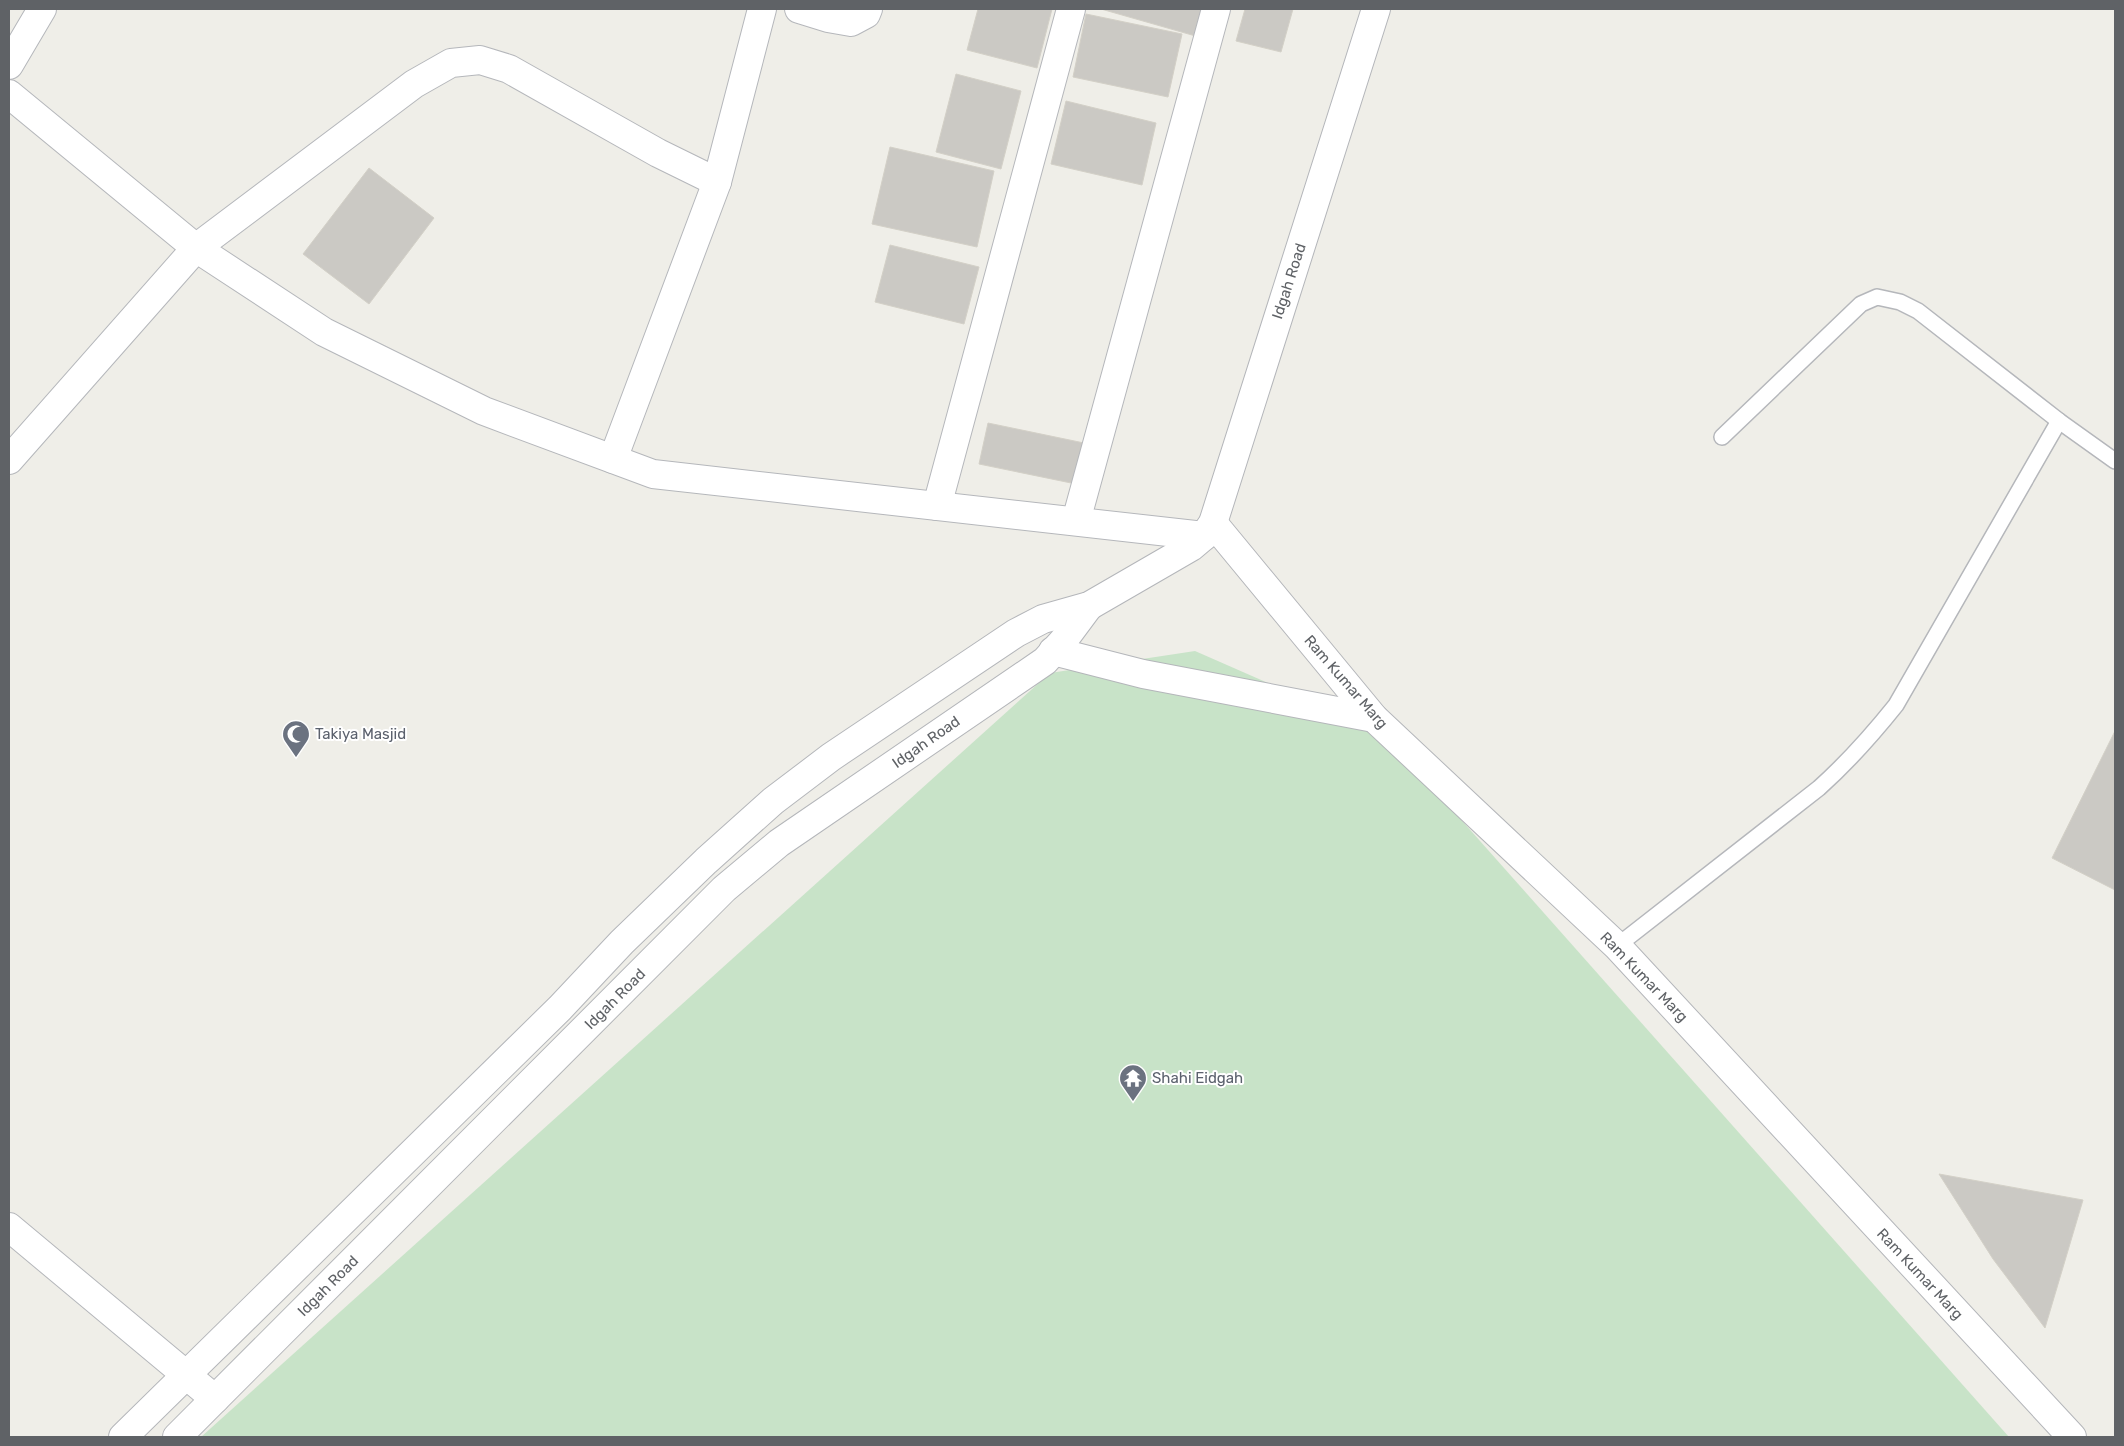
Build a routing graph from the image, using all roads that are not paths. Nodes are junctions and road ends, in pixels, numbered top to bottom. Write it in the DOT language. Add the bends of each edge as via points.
graph roads {
  1 [pos="42,9"];
  2 [pos="762,9"];
  3 [pos="799,9"];
  4 [pos="868,9"];
  5 [pos="1071,9"];
  6 [pos="1216,9"];
  7 [pos="1376,9"];
  8 [pos="9,65"];
  9 [pos="9,94"];
  10 [pos="717,182"];
  11 [pos="196,248"];
  12 [pos="2059,421"];
  13 [pos="1722,437"];
  14 [pos="613,459"];
  15 [pos="9,460"];
  16 [pos="2115,461"];
  17 [pos="937,506"];
  18 [pos="1076,521"];
  19 [pos="1202,535"];
  20 [pos="1089,606"];
  21 [pos="1053,651"];
  22 [pos="1374,718"];
  23 [pos="1617,946"];
  24 [pos="9,1227"];
  25 [pos="186,1376"];
  26 [pos="215,1399"];
  27 [pos="123,1437"];
  28 [pos="177,1437"];
  29 [pos="2072,1437"];
  1 -- 8 [label="street"];
  2 -- 10 [label="street"];
  3 -- 4 [label="street" via="851,22 866,14"];
  5 -- 17 [label="street"];
  6 -- 18 [label="street"];
  7 -- 19 [label="street, Idgah Road"];
  9 -- 11 [label="street"];
  10 -- 11 [label="street" via="509,69 480,60 451,63 414,84"];
  10 -- 14 [label="street"];
  11 -- 14 [label="street" via="324,332 484,411"];
  11 -- 15 [label="street"];
  12 -- 13 [label="lane" via="1918,311 1900,302 1877,297 1861,304"];
  12 -- 16 [label="lane"];
  12 -- 23 [label="lane" via="1896,705 1868,740 1819,788"];
  14 -- 17 [label="street" via="652,474"];
  17 -- 18 [label="street"];
  18 -- 19 [label="street"];
  19 -- 20 [label="street"];
  19 -- 22 [label="street, Ram Kumar Marg"];
  20 -- 21 [label="street, Idgah Road"];
  20 -- 25 [label="street" via="1044,619 1016,633 830,757 774,801 622,942"];
  21 -- 22 [label="street" via="1143,674"];
  21 -- 26 [label="street, Idgah Road" via="1045,661 779,844 724,889"];
  22 -- 23 [label="street, Ram Kumar Marg"];
  23 -- 29 [label="street, Ram Kumar Marg"];
  24 -- 25 [label="street"];
  25 -- 26 [label="street"];
  25 -- 27 [label="street"];
  26 -- 28 [label="street, Idgah Road"];
}
